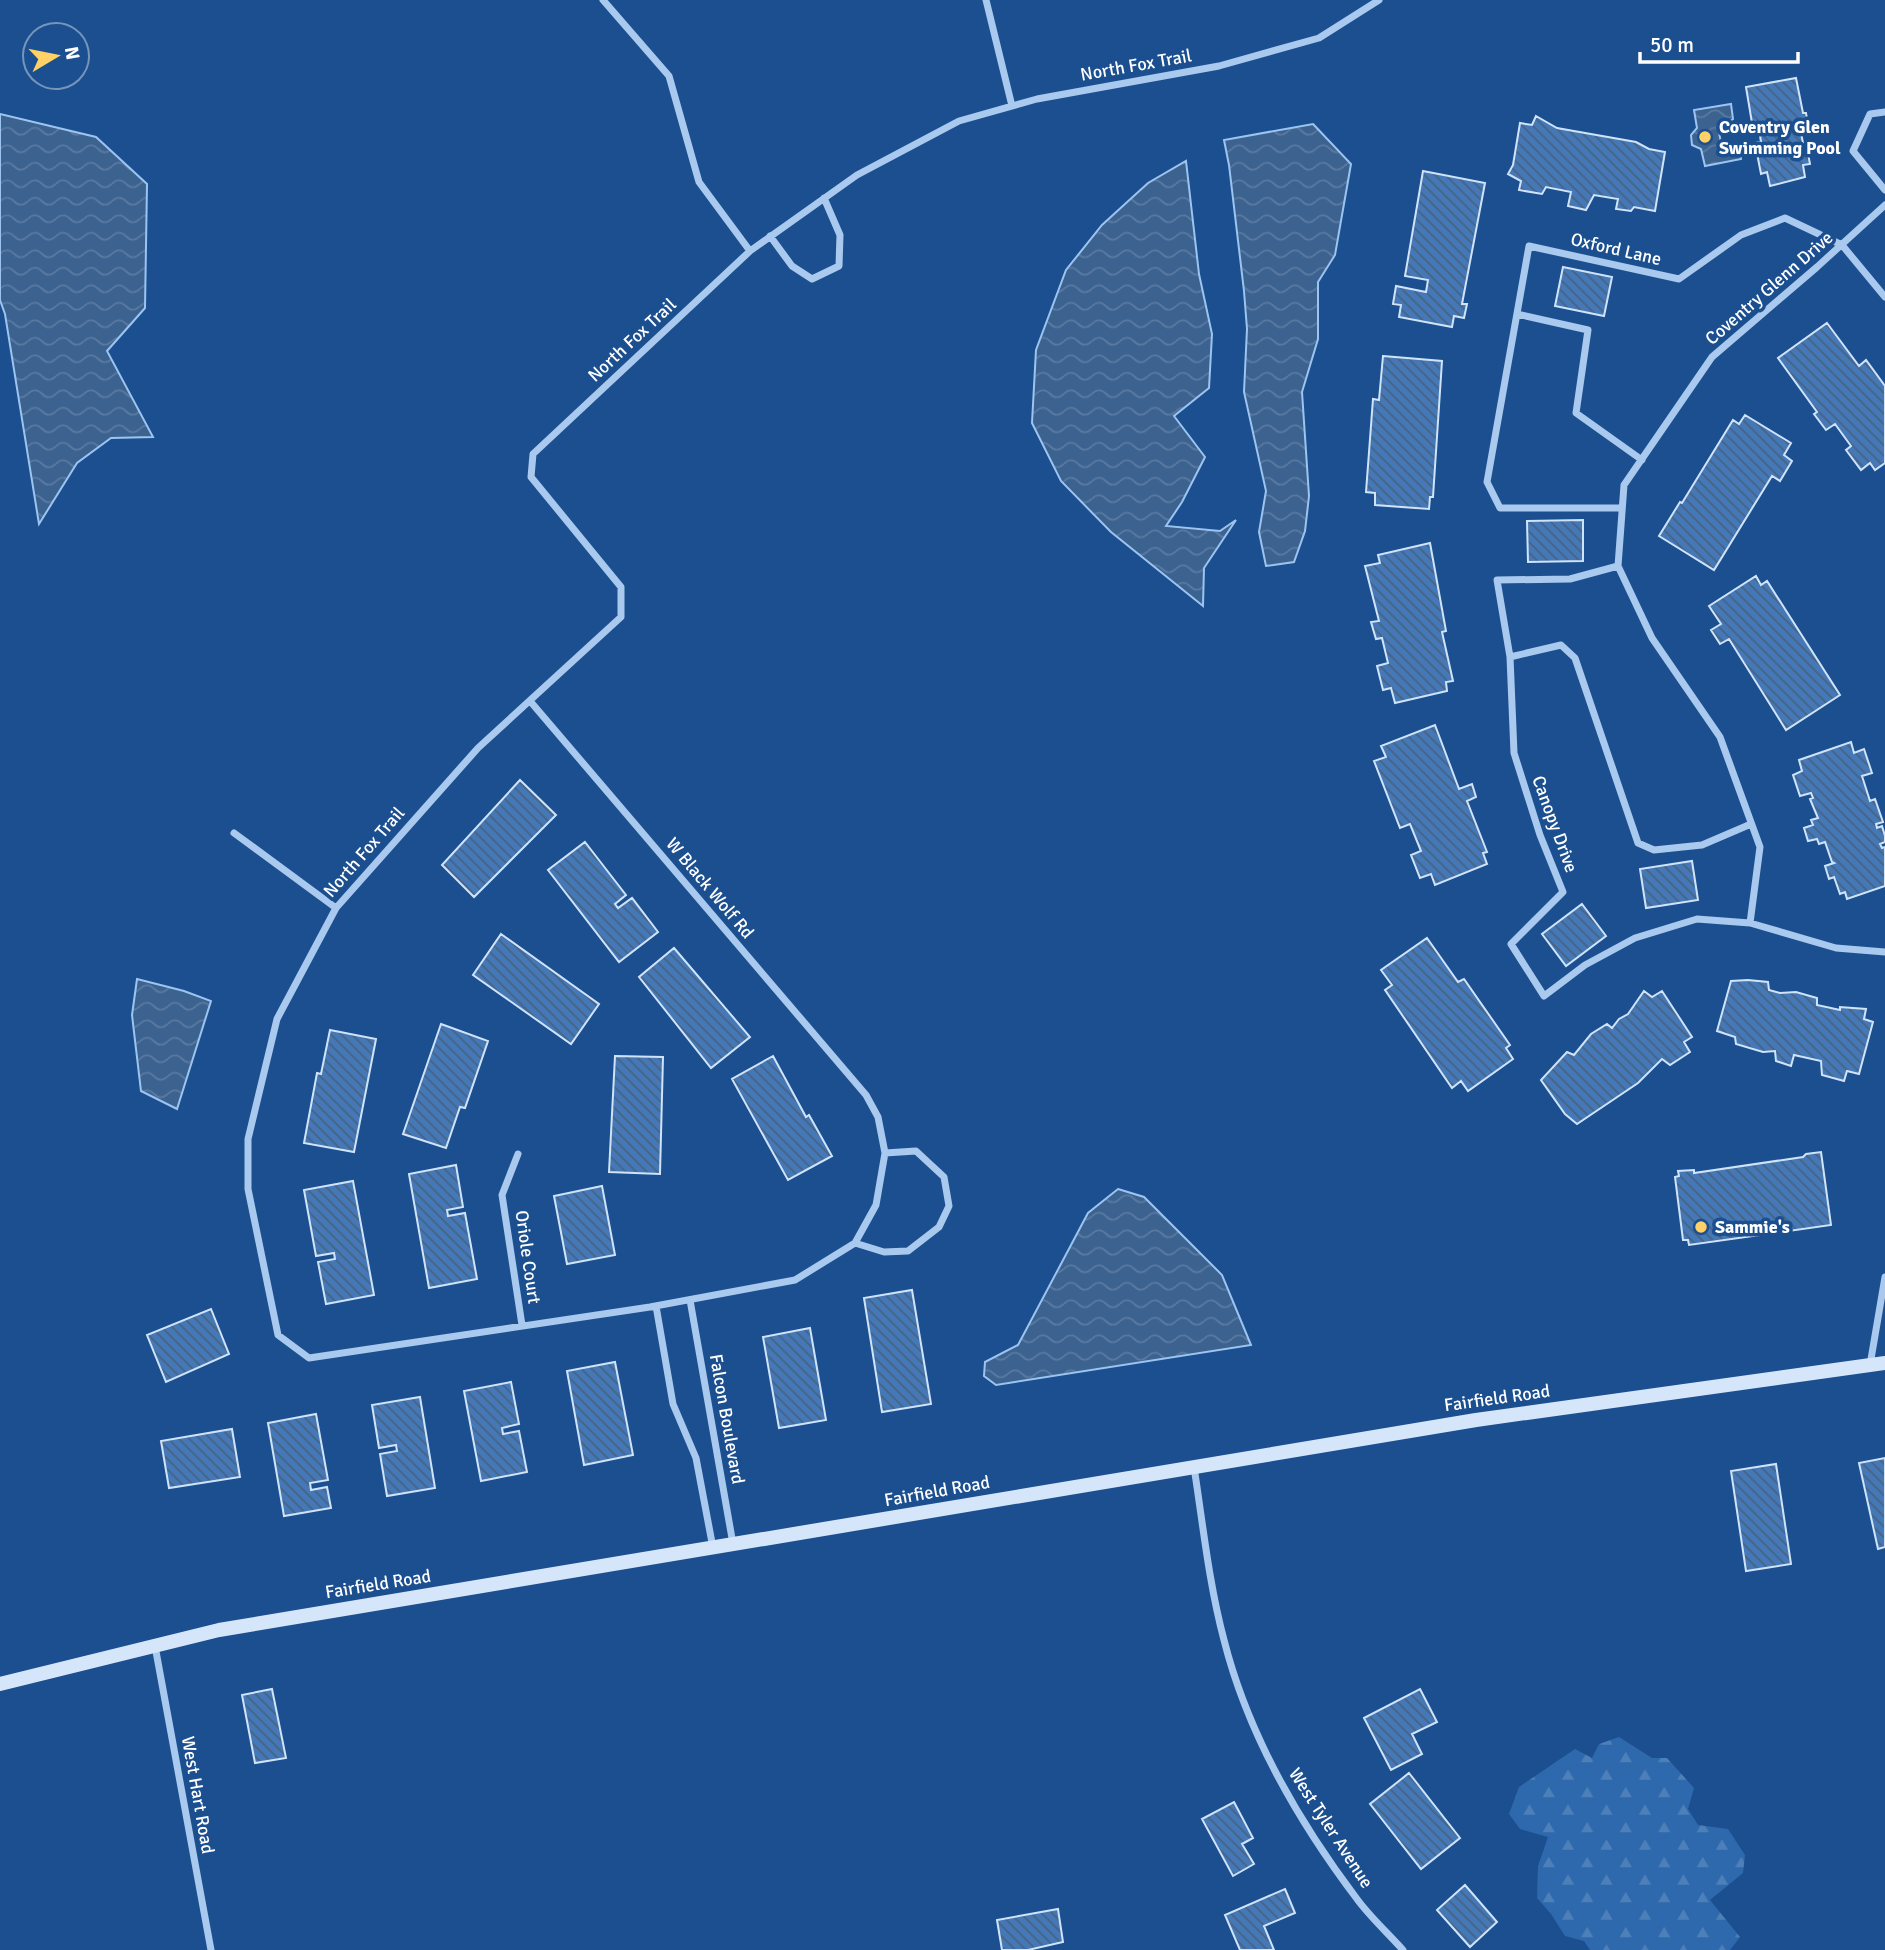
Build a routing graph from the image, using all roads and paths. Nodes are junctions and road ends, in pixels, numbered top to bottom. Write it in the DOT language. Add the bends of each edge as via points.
graph roads {
  1 [pos="603,0"];
  2 [pos="986,0"];
  3 [pos="1379,0"];
  4 [pos="1012,106"];
  5 [pos="1885,112"];
  6 [pos="1885,190"];
  7 [pos="824,198"];
  8 [pos="1885,205"];
  9 [pos="770,236"];
  10 [pos="1842,245"];
  11 [pos="750,251"];
  12 [pos="1885,297"];
  13 [pos="1517,314"];
  14 [pos="1642,460"];
  15 [pos="1622,508"];
  16 [pos="1618,566"];
  17 [pos="1510,657"];
  18 [pos="530,701"];
  19 [pos="1751,824"];
  20 [pos="234,833"];
  21 [pos="336,908"];
  22 [pos="1751,923"];
  23 [pos="1885,952"];
  24 [pos="885,1153"];
  25 [pos="518,1154"];
  26 [pos="855,1243"];
  27 [pos="1885,1277"];
  28 [pos="690,1300"];
  29 [pos="656,1306"];
  30 [pos="522,1325"];
  31 [pos="1878,1364"];
  32 [pos="1194,1467"];
  33 [pos="734,1544"];
  34 [pos="713,1548"];
  35 [pos="155,1646"];
  36 [pos="0,1684"];
  37 [pos="1400,1949"];
  38 [pos="211,1950"];
  1 -- 11 [label="street" via="669,76 699,182"];
  2 -- 4 [label="street"];
  3 -- 4 [label="street, North Fox Trail" via="1319,38 1219,66"];
  4 -- 7 [label="street, North Fox Trail" via="959,121 857,175"];
  5 -- 6 [label="street" via="1870,114 1853,151"];
  7 -- 9 [label="street, North Fox Trail"];
  7 -- 9 [label="street" via="840,235 839,266 812,279 792,266"];
  8 -- 10 [label="street, Coventry Glenn Drive"];
  9 -- 11 [label="street, North Fox Trail"];
  10 -- 12 [label="street, Oxford Lane"];
  10 -- 13 [label="street, Oxford Lane" via="1785,218 1741,234 1679,279 1529,246"];
  10 -- 14 [label="street, Coventry Glenn Drive" via="1712,357"];
  11 -- 18 [label="street, North Fox Trail" via="533,454 531,477 621,587 621,617"];
  13 -- 14 [label="street" via="1588,330 1576,413"];
  13 -- 15 [label="street, Oxford Lane" via="1488,482 1500,508"];
  14 -- 15 [label="street, Coventry Glenn Drive" via="1624,485"];
  15 -- 16 [label="street, Coventry Glenn Drive"];
  16 -- 17 [label="street, Canopy Drive" via="1570,579 1497,580"];
  16 -- 19 [label="street, Coventry Glenn Drive" via="1652,638 1720,737"];
  17 -- 19 [label="street" via="1561,645 1575,658 1638,843 1654,850 1702,845"];
  17 -- 22 [label="street, Canopy Drive" via="1514,753 1563,892 1511,944 1544,996 1585,965 1635,938 1697,919"];
  18 -- 21 [label="street, North Fox Trail" via="478,748"];
  18 -- 24 [label="street, W Black Wolf Rd" via="866,1095 878,1117"];
  19 -- 22 [label="street, Coventry Glenn Drive" via="1759,847"];
  20 -- 21 [label="street"];
  21 -- 30 [label="street, North Fox Trail" via="276,1019 248,1139 248,1189 278,1335 309,1358"];
  22 -- 23 [label="street" via="1836,948"];
  24 -- 26 [label="street" via="876,1205"];
  24 -- 26 [label="street" via="916,1151 944,1177 949,1206 939,1227 908,1251 884,1252"];
  25 -- 30 [label="street, Oriole Court" via="502,1195"];
  26 -- 28 [label="street, North Fox Trail" via="795,1280"];
  27 -- 31 [label="street"];
  28 -- 29 [label="street, North Fox Trail"];
  28 -- 33 [label="street, Falcon Boulevard"];
  29 -- 30 [label="street, North Fox Trail"];
  29 -- 34 [label="street, Falcon Boulevard" via="673,1404 696,1458"];
  31 -- 32 [label="street, Fairfield Road" via="1476,1420"];
  32 -- 33 [label="street, Fairfield Road"];
  32 -- 37 [label="street, West Tyler Avenue" via="1223,1640 1243,1704 1300,1816 1358,1901"];
  33 -- 34 [label="street, Fairfield Road"];
  34 -- 35 [label="street, Fairfield Road" via="219,1630"];
  35 -- 36 [label="street, Fairfield Road"];
  35 -- 38 [label="street, West Hart Road"];
}
